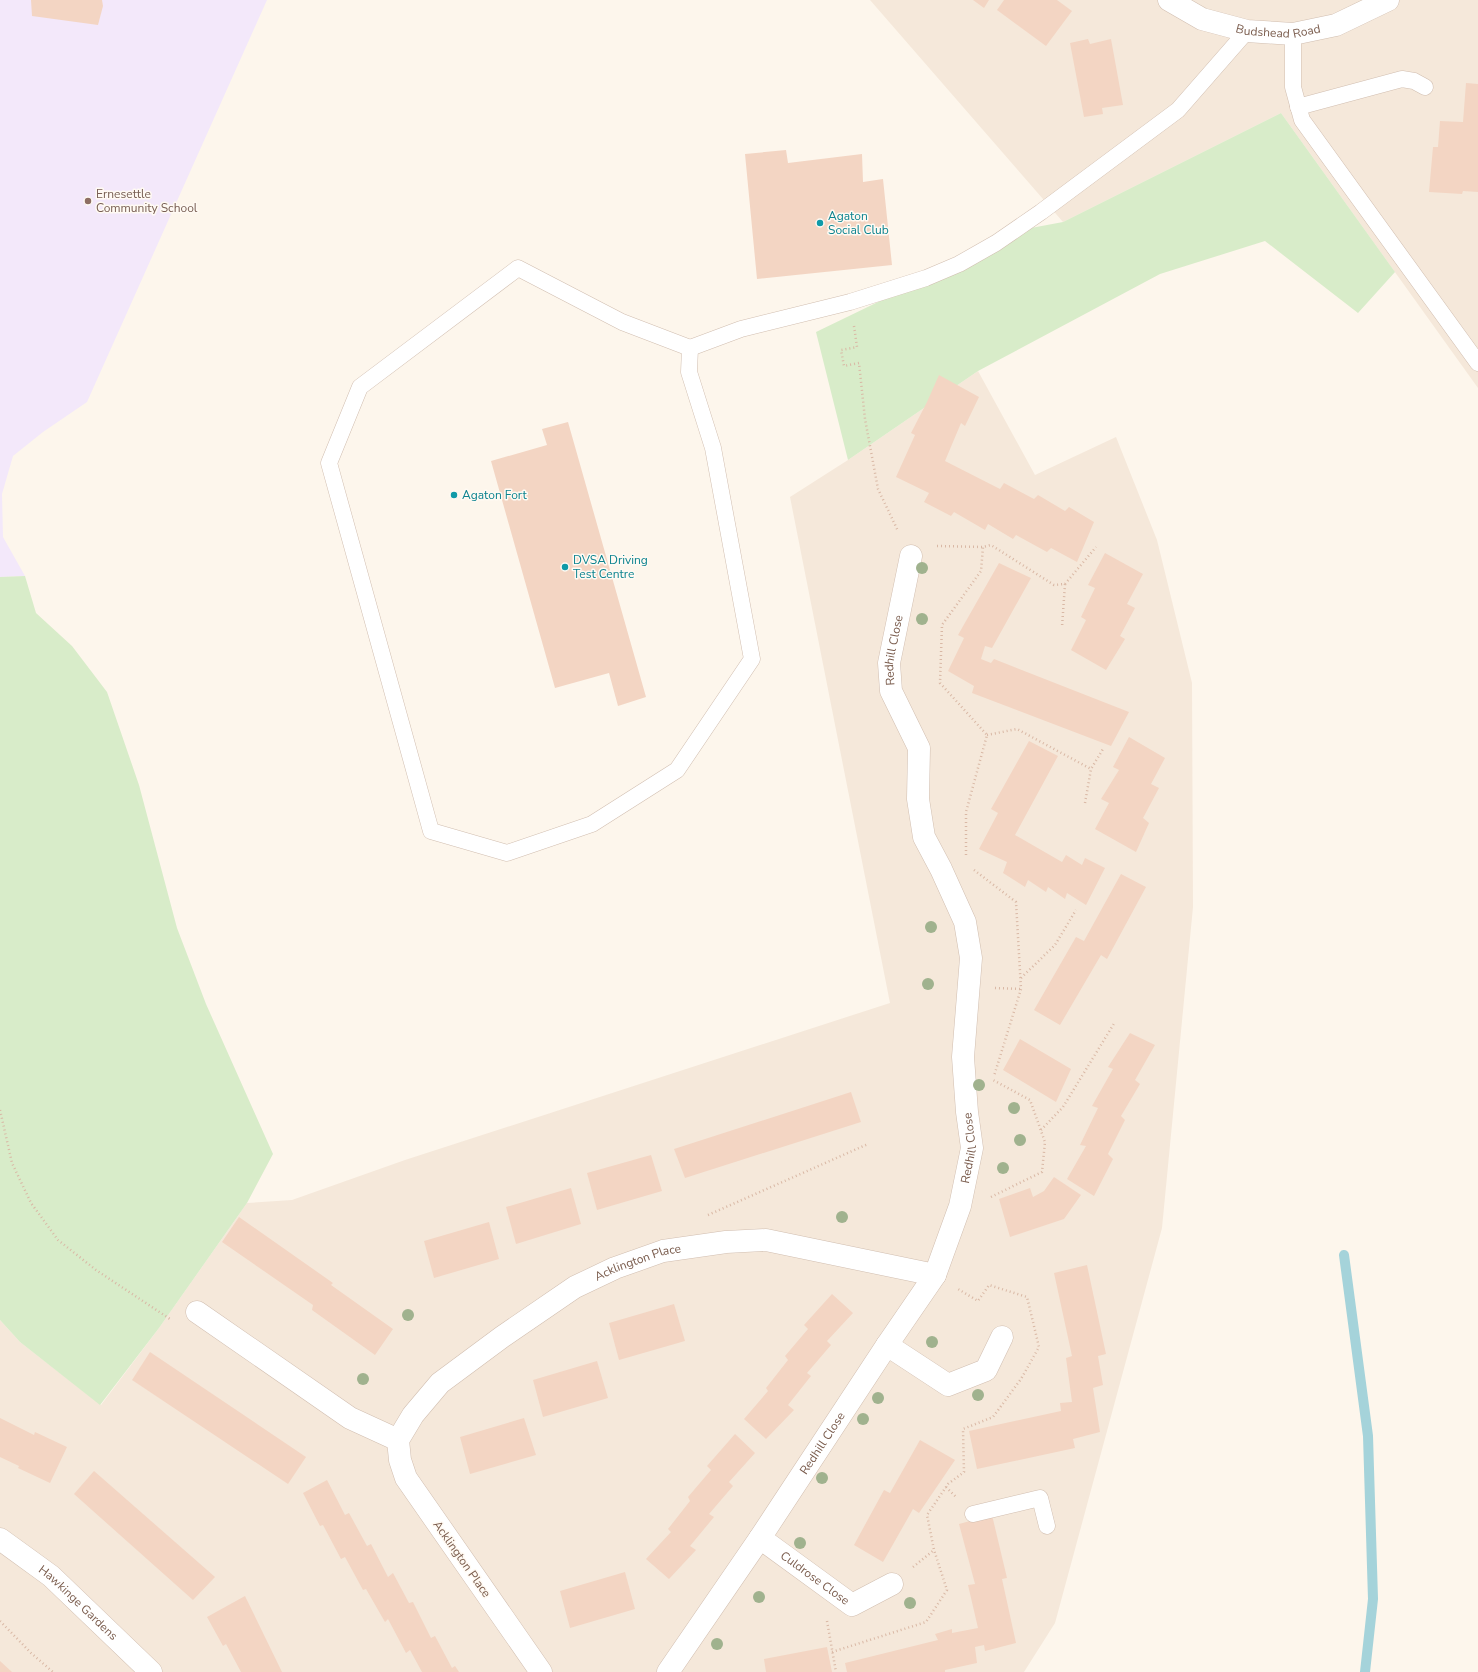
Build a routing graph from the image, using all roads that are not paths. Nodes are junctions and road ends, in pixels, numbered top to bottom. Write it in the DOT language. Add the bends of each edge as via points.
graph roads {
  1 [pos="1169,0"];
  2 [pos="1388,0"];
  3 [pos="1247,31"];
  4 [pos="1293,34"];
  5 [pos="1425,87"];
  6 [pos="1298,107"];
  7 [pos="690,348"];
  8 [pos="1478,363"];
  9 [pos="911,556"];
  10 [pos="935,1275"];
  11 [pos="197,1312"];
  12 [pos="1002,1337"];
  13 [pos="887,1345"];
  14 [pos="398,1440"];
  15 [pos="973,1514"];
  16 [pos="1047,1526"];
  17 [pos="760,1538"];
  18 [pos="0,1539"];
  19 [pos="892,1584"];
  20 [pos="151,1672"];
  21 [pos="541,1672"];
  22 [pos="668,1672"];
  1 -- 3 [label="street, Budshead Road" via="1202,19"];
  2 -- 4 [label="street, Budshead Road" via="1336,25"];
  3 -- 4 [label="street, Budshead Road"];
  3 -- 7 [label="lane" via="1178,110 996,243 959,264 926,278 850,302 741,329"];
  4 -- 6 [label="lane" via="1293,87"];
  5 -- 6 [label="lane" via="1414,81 1402,79"];
  6 -- 8 [label="lane" via="1302,120"];
  7 -- 7 [label="lane" via="689,372 713,448 752,659 677,770 592,824 507,852 431,831 329,463 360,386 518,268 622,322"];
  9 -- 10 [label="street, Redhill Close" via="889,663 891,692 919,748 918,799 924,837 965,922 971,958 963,1056 972,1148 960,1206"];
  10 -- 13 [label="street, Redhill Close"];
  10 -- 14 [label="street, Acklington Place" via="766,1240 726,1242 663,1251 615,1268 575,1287 502,1336 440,1383 413,1414"];
  11 -- 14 [label="street" via="350,1418"];
  12 -- 13 [label="street" via="986,1370 948,1385"];
  13 -- 17 [label="street, Redhill Close"];
  14 -- 21 [label="street, Acklington Place" via="400,1460 406,1478"];
  15 -- 16 [label="lane" via="1040,1498"];
  17 -- 19 [label="street, Culdrose Close" via="852,1605"];
  17 -- 22 [label="street, Redhill Close"];
  18 -- 20 [label="street, Hawkinge Gardens" via="51,1576"];
}
